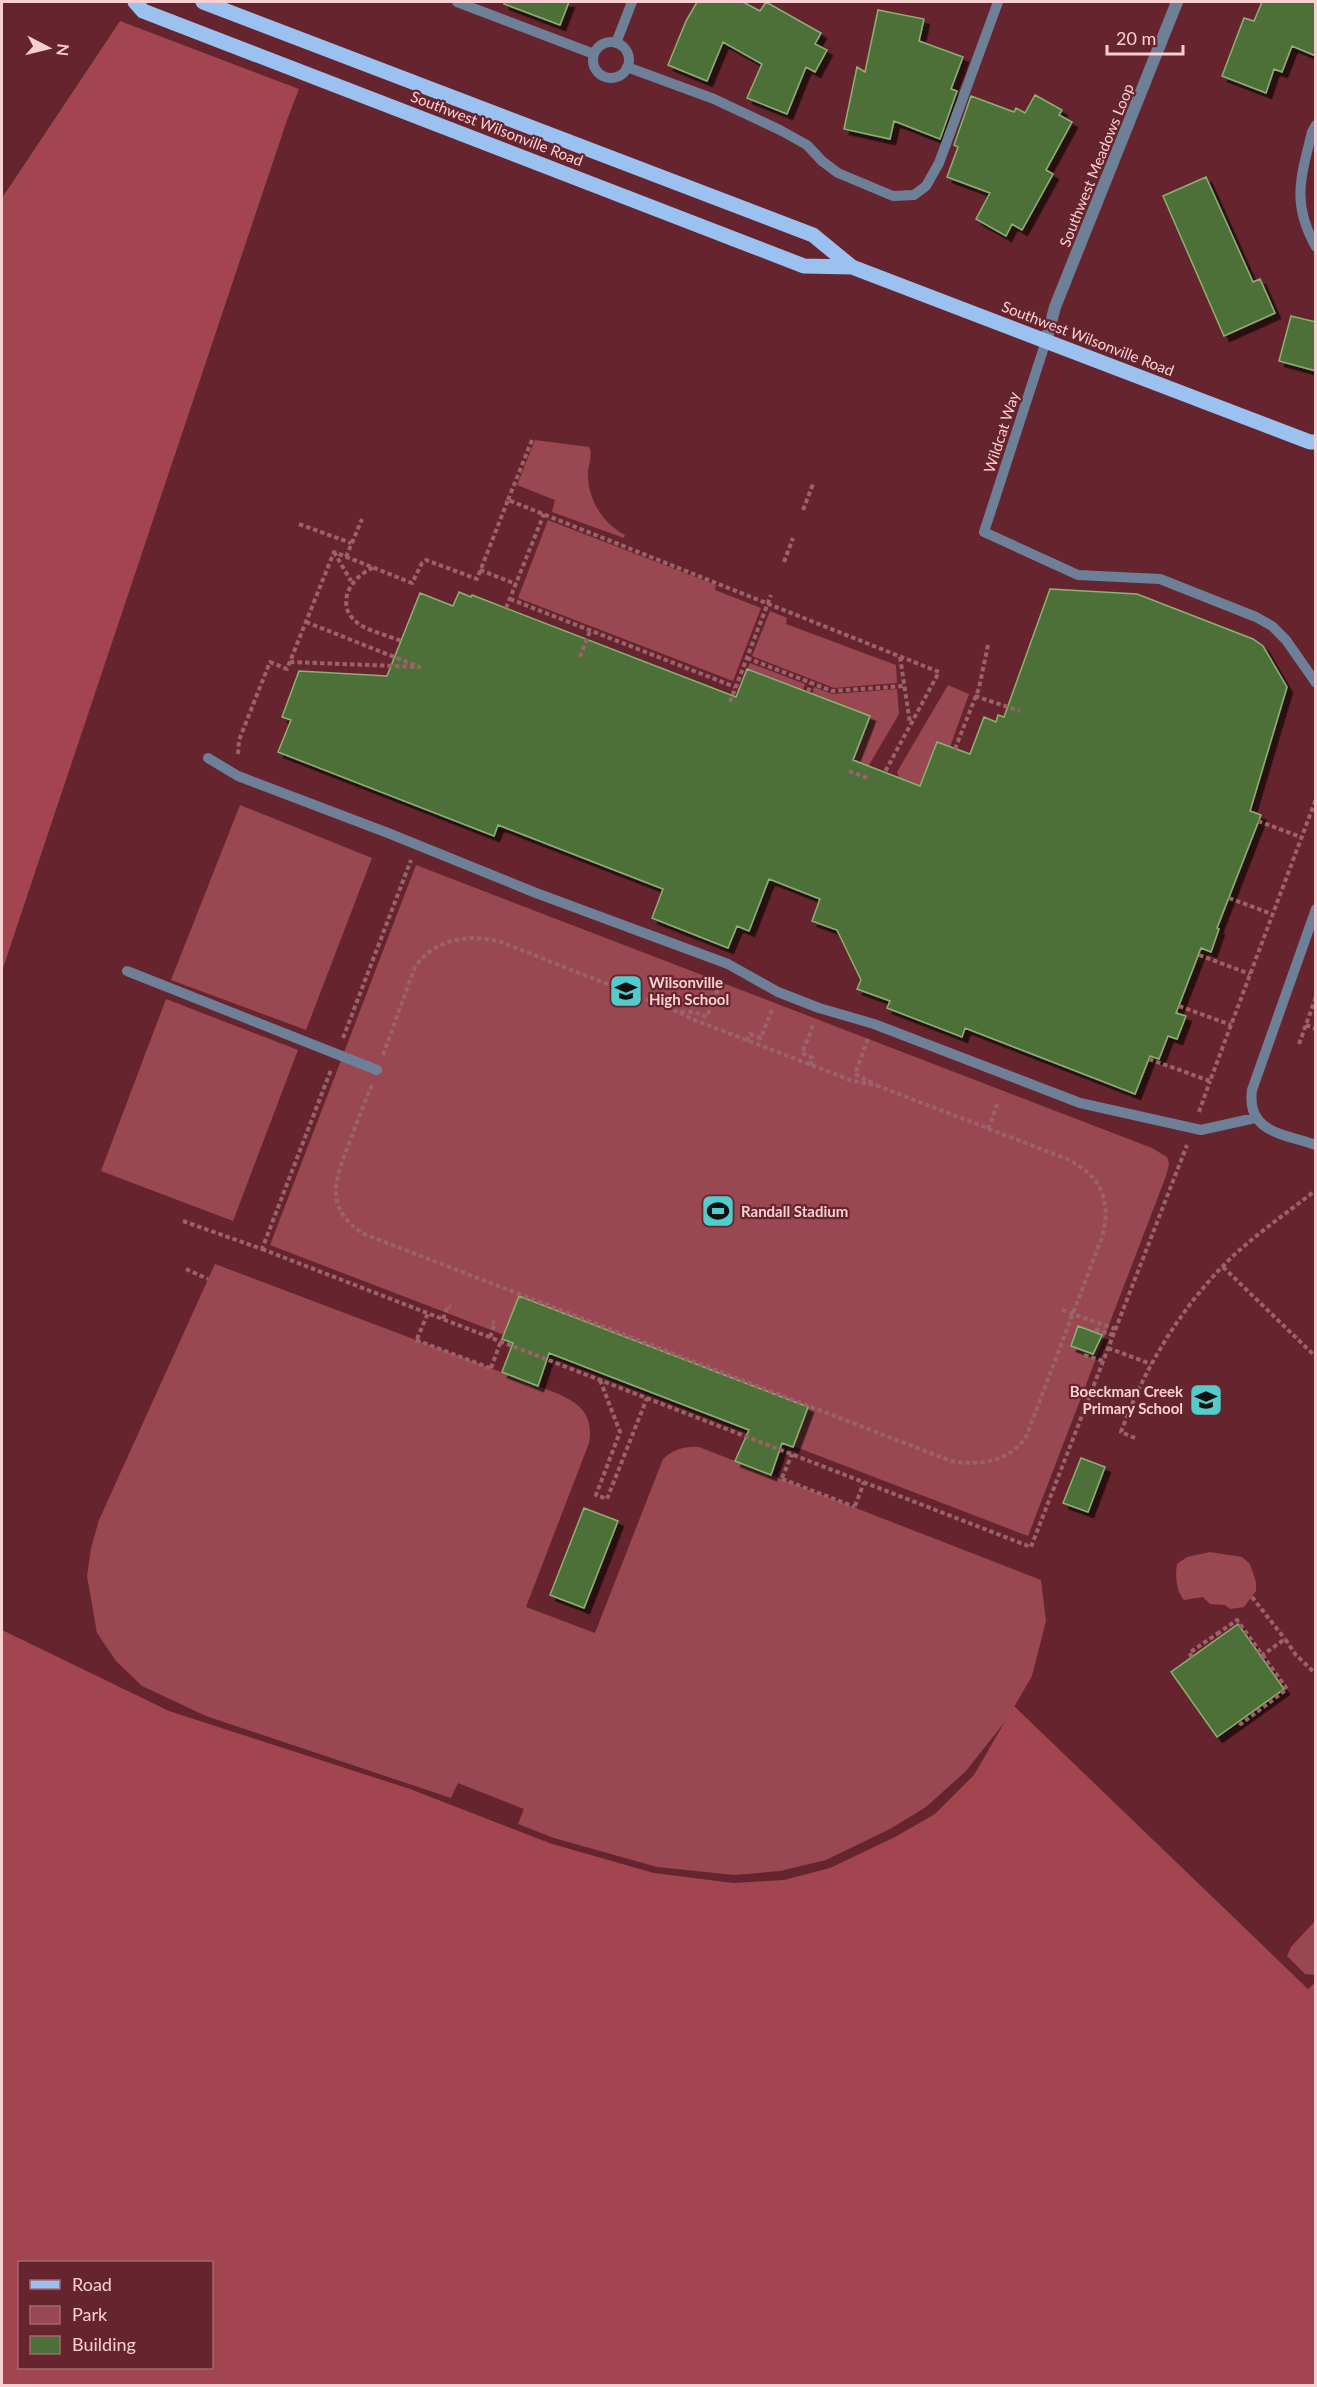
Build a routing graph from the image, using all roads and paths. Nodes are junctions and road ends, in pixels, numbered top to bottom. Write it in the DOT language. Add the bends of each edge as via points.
graph roads {
  1 [pos="135,2"];
  2 [pos="203,2"];
  3 [pos="457,2"];
  4 [pos="632,2"];
  5 [pos="998,2"];
  6 [pos="1177,2"];
  7 [pos="616,43"];
  8 [pos="594,54"];
  9 [pos="627,67"];
  10 [pos="1316,125"];
  11 [pos="1316,247"];
  12 [pos="852,267"];
  13 [pos="1046,341"];
  14 [pos="532,440"];
  15 [pos="1314,444"];
  16 [pos="813,484"];
  17 [pos="508,500"];
  18 [pos="803,510"];
  19 [pos="544,514"];
  20 [pos="362,519"];
  21 [pos="299,524"];
  22 [pos="793,538"];
  23 [pos="351,543"];
  24 [pos="334,552"];
  25 [pos="346,557"];
  26 [pos="784,562"];
  27 [pos="373,567"];
  28 [pos="480,570"];
  29 [pos="351,582"];
  30 [pos="516,584"];
  31 [pos="771,595"];
  32 [pos="510,599"];
  33 [pos="769,602"];
  34 [pos="506,608"];
  35 [pos="306,622"];
  36 [pos="590,631"];
  37 [pos="401,641"];
  38 [pos="988,645"];
  39 [pos="900,656"];
  40 [pos="580,657"];
  41 [pos="747,658"];
  42 [pos="290,662"];
  43 [pos="811,683"];
  44 [pos="1316,684"];
  45 [pos="904,686"];
  46 [pos="735,687"];
  47 [pos="808,692"];
  48 [pos="975,696"];
  49 [pos="730,702"];
  50 [pos="1020,711"];
  51 [pos="910,723"];
  52 [pos="955,749"];
  53 [pos="208,758"];
  54 [pos="240,760"];
  55 [pos="849,771"];
  56 [pos="885,772"];
  57 [pos="867,778"];
  58 [pos="1316,799"];
  59 [pos="1258,820"];
  60 [pos="1301,837"];
  61 [pos="417,845"];
  62 [pos="1229,898"];
  63 [pos="1316,909"];
  64 [pos="1272,914"];
  65 [pos="1198,955"];
  66 [pos="728,964"];
  67 [pos="127,971"];
  68 [pos="1250,974"];
  69 [pos="778,992"];
  70 [pos="1316,997"];
  71 [pos="1179,1006"];
  72 [pos="819,1008"];
  73 [pos="678,1012"];
  74 [pos="874,1024"];
  75 [pos="1231,1025"];
  76 [pos="1305,1025"];
  77 [pos="1316,1029"];
  78 [pos="747,1041"];
  79 [pos="1299,1044"];
  80 [pos="337,1054"];
  81 [pos="1149,1059"];
  82 [pos="810,1065"];
  83 [pos="377,1070"];
  84 [pos="1210,1082"];
  85 [pos="878,1086"];
  86 [pos="998,1102"];
  87 [pos="1255,1118"];
  88 [pos="988,1129"];
  89 [pos="1193,1129"];
  90 [pos="1316,1145"];
  91 [pos="1316,1190"];
  92 [pos="183,1221"];
  93 [pos="262,1249"];
  94 [pos="1223,1267"];
  95 [pos="186,1269"];
  96 [pos="208,1279"];
  97 [pos="450,1307"];
  98 [pos="1062,1310"];
  99 [pos="428,1313"];
  100 [pos="1073,1314"];
  101 [pos="443,1319"];
  102 [pos="492,1322"];
  103 [pos="1095,1329"];
  104 [pos="1115,1329"];
  105 [pos="1113,1335"];
  106 [pos="490,1337"];
  107 [pos="501,1341"];
  108 [pos="1108,1348"];
  109 [pos="1084,1355"];
  110 [pos="1316,1357"];
  111 [pos="1103,1361"];
  112 [pos="1151,1364"];
  113 [pos="600,1380"];
  114 [pos="646,1398"];
  115 [pos="1135,1438"];
  116 [pos="792,1454"];
  117 [pos="864,1482"];
  118 [pos="1252,1597"];
  119 [pos="1285,1639"];
  120 [pos="1262,1656"];
  121 [pos="1192,1657"];
  122 [pos="1316,1674"];
  123 [pos="1238,1722"];
  1 -- 12 [label="main road, Southwest Wilsonville Road" via="143,11 804,266"];
  2 -- 12 [label="main road, Southwest Wilsonville Road" via="813,235"];
  3 -- 8 [label="lane"];
  4 -- 7 [label="lane"];
  5 -- 9 [label="lane" via="939,163 926,186 914,195 893,196 838,173 807,145 780,130 714,99"];
  6 -- 13 [label="street, Southwest Meadows Loop" via="1055,307"];
  7 -- 8 [label="lane" via="602,45"];
  7 -- 9 [label="lane" via="627,52"];
  8 -- 9 [label="lane" via="595,69 603,77 618,76"];
  10 -- 11 [label="lane" via="1298,191 1306,231"];
  12 -- 13 [label="main road, Southwest Wilsonville Road"];
  13 -- 15 [label="main road, Southwest Wilsonville Road"];
  13 -- 44 [label="lane, Wildcat Way" via="984,532 1078,575 1160,579 1256,617 1286,640"];
  14 -- 17 [label="path"];
  16 -- 18 [label="path"];
  17 -- 19 [label="path"];
  17 -- 28 [label="path"];
  19 -- 30 [label="path"];
  19 -- 33 [label="path"];
  20 -- 23 [label="path"];
  21 -- 23 [label="path"];
  22 -- 26 [label="path"];
  23 -- 25 [label="path"];
  24 -- 25 [label="path"];
  24 -- 29 [label="path"];
  24 -- 35 [label="path"];
  25 -- 27 [label="path"];
  27 -- 28 [label="path" via="412,583 426,560 477,579"];
  27 -- 29 [label="path"];
  28 -- 30 [label="path"];
  29 -- 37 [label="path" via="347,603 352,617 362,626"];
  30 -- 32 [label="path"];
  31 -- 33 [label="path"];
  32 -- 34 [label="path"];
  32 -- 36 [label="path"];
  33 -- 39 [label="path"];
  33 -- 41 [label="path"];
  35 -- 42 [label="path"];
  35 -- 42 [label="path" via="421,667"];
  36 -- 40 [label="path"];
  36 -- 46 [label="path"];
  38 -- 48 [label="path"];
  39 -- 45 [label="path"];
  39 -- 51 [label="path" via="939,672"];
  41 -- 43 [label="path"];
  41 -- 46 [label="path"];
  42 -- 54 [label="path" via="287,669 270,662 239,740"];
  43 -- 45 [label="path" via="832,691"];
  43 -- 47 [label="path"];
  45 -- 51 [label="path"];
  46 -- 49 [label="path"];
  48 -- 50 [label="path"];
  48 -- 52 [label="path"];
  51 -- 56 [label="path"];
  53 -- 61 [label="lane" via="238,776"];
  55 -- 57 [label="path"];
  58 -- 60 [label="path"];
  59 -- 60 [label="path"];
  60 -- 64 [label="path"];
  61 -- 66 [label="lane"];
  61 -- 80 [label="path"];
  62 -- 64 [label="path"];
  63 -- 87 [label="lane" via="1252,1090 1250,1104"];
  64 -- 68 [label="path"];
  65 -- 68 [label="path"];
  66 -- 69 [label="lane"];
  66 -- 73 [label="path" via="707,1017"];
  67 -- 80 [label="lane"];
  68 -- 75 [label="path"];
  69 -- 72 [label="lane"];
  69 -- 78 [label="path" via="761,1038 750,1034"];
  70 -- 76 [label="path"];
  71 -- 75 [label="path"];
  72 -- 74 [label="lane"];
  72 -- 82 [label="path" via="802,1053 813,1058"];
  73 -- 78 [label="path"];
  73 -- 83 [label="path" via="501,942 477,938 449,941 424,955 415,967"];
  74 -- 85 [label="path" via="855,1074"];
  74 -- 89 [label="lane" via="1080,1103"];
  75 -- 84 [label="path"];
  76 -- 77 [label="path"];
  76 -- 79 [label="path"];
  78 -- 82 [label="path"];
  80 -- 83 [label="lane"];
  80 -- 93 [label="path"];
  81 -- 84 [label="path"];
  82 -- 85 [label="path"];
  83 -- 100 [label="path" via="336,1176 337,1203 351,1226 377,1240 951,1461 967,1464 996,1460 1020,1446"];
  84 -- 89 [label="path"];
  85 -- 88 [label="path"];
  86 -- 88 [label="path"];
  87 -- 89 [label="lane"];
  87 -- 90 [label="lane" via="1290,1139"];
  88 -- 100 [label="path" via="1076,1164 1094,1177 1101,1188 1105,1228"];
  89 -- 104 [label="path"];
  91 -- 94 [label="path"];
  92 -- 93 [label="path"];
  93 -- 99 [label="path"];
  94 -- 110 [label="path"];
  94 -- 112 [label="path" via="1191,1304"];
  95 -- 96 [label="path"];
  97 -- 101 [label="path"];
  98 -- 100 [label="path"];
  99 -- 101 [label="path"];
  99 -- 107 [label="path" via="417,1340 490,1368"];
  100 -- 104 [label="path"];
  101 -- 106 [label="path"];
  102 -- 106 [label="path" via="495,1323"];
  103 -- 105 [label="path"];
  104 -- 105 [label="path"];
  105 -- 108 [label="path"];
  106 -- 107 [label="path"];
  107 -- 113 [label="path"];
  108 -- 111 [label="path"];
  108 -- 112 [label="path"];
  109 -- 111 [label="path"];
  111 -- 117 [label="path" via="1031,1547"];
  112 -- 115 [label="path" via="1121,1432"];
  113 -- 114 [label="path"];
  113 -- 114 [label="path" via="620,1432 596,1495 608,1499"];
  114 -- 116 [label="path"];
  116 -- 117 [label="path"];
  116 -- 117 [label="path" via="782,1479 855,1507"];
  118 -- 119 [label="path"];
  119 -- 120 [label="path"];
  119 -- 122 [label="path"];
  120 -- 121 [label="path" via="1237,1620 1189,1653"];
  120 -- 123 [label="path" via="1287,1689 1241,1724"];
}
